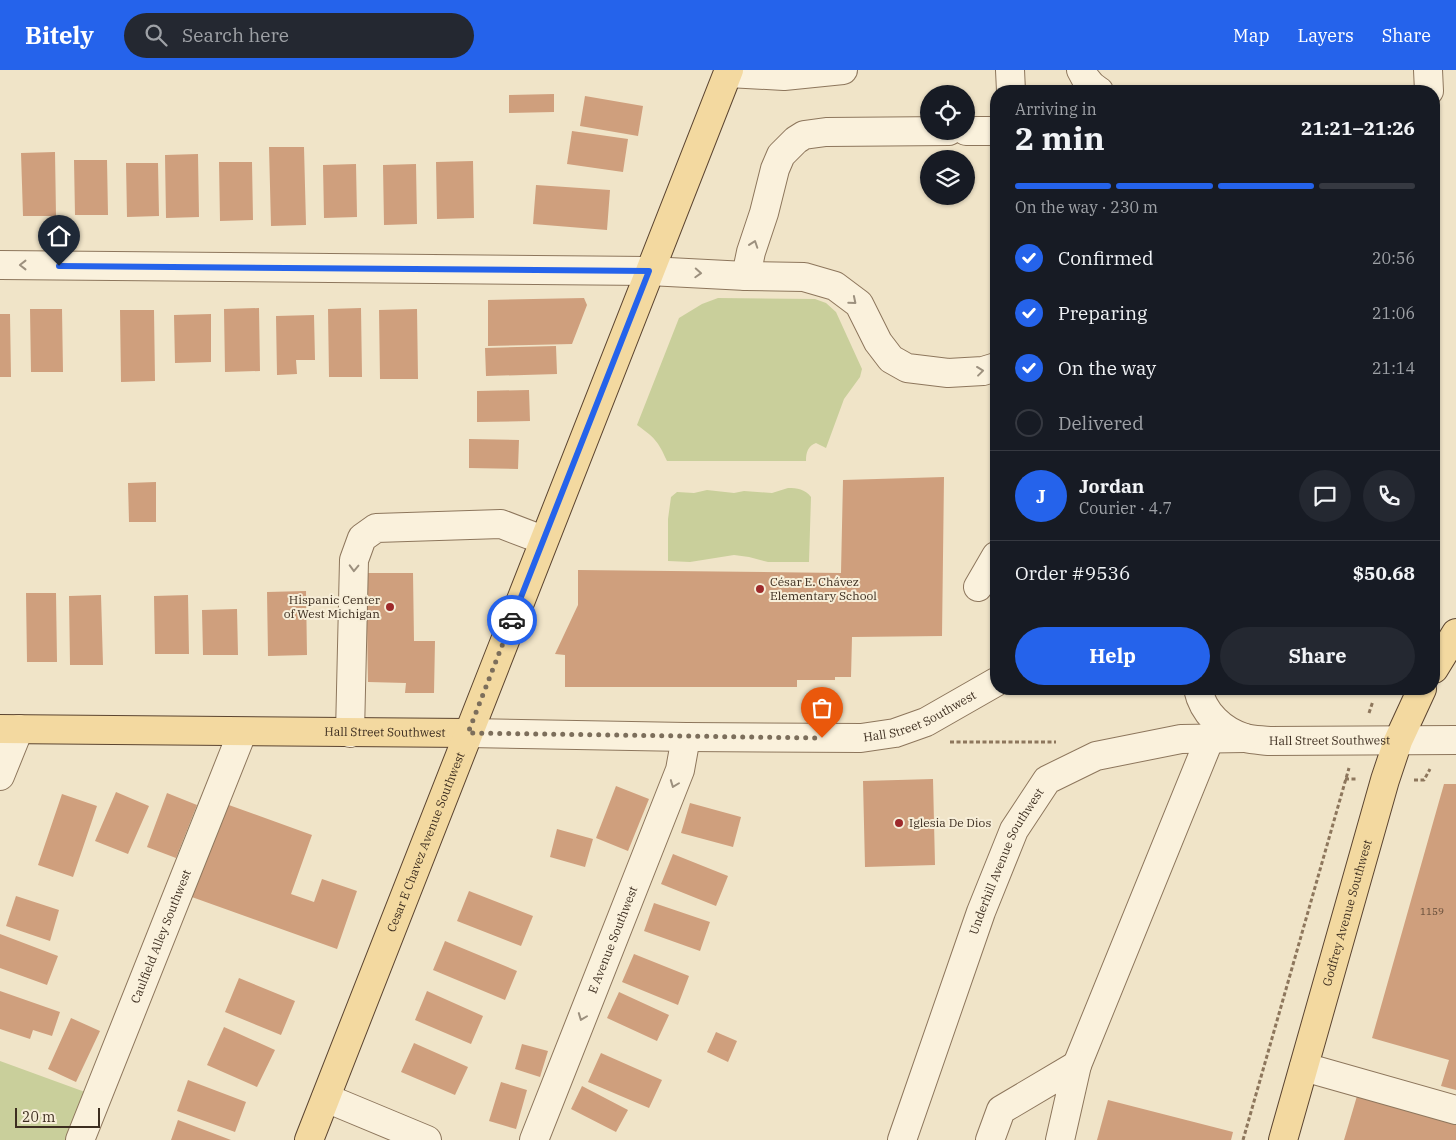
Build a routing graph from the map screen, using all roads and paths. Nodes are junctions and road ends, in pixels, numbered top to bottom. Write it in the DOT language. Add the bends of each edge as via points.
graph roads {
  1 [pos="843,70"];
  2 [pos="1010,70"];
  3 [pos="1081,70"];
  4 [pos="1428,70"];
  5 [pos="728,71"];
  6 [pos="1011,85"];
  7 [pos="1091,85"];
  8 [pos="1429,85"];
  9 [pos="920,131"];
  10 [pos="975,131"];
  11 [pos="990,131"];
  12 [pos="0,265"];
  13 [pos="649,271"];
  14 [pos="746,276"];
  15 [pos="990,369"];
  16 [pos="543,540"];
  17 [pos="990,566"];
  18 [pos="978,587"];
  19 [pos="1456,633"];
  20 [pos="1440,659"];
  21 [pos="990,685"];
  22 [pos="1199,695"];
  23 [pos="1419,695"];
  24 [pos="9,729"];
  25 [pos="242,733"];
  26 [pos="350,733"];
  27 [pos="468,733"];
  28 [pos="686,737"];
  29 [pos="1210,738"];
  30 [pos="1245,738"];
  31 [pos="1456,740"];
  32 [pos="1398,741"];
  33 [pos="942,742"];
  34 [pos="1065,742"];
  35 [pos="0,776"];
  36 [pos="1345,779"];
  37 [pos="1077,1064"];
  38 [pos="1304,1067"];
  39 [pos="326,1098"];
  40 [pos="1456,1110"];
  41 [pos="80,1140"];
  42 [pos="308,1140"];
  43 [pos="428,1140"];
  44 [pos="534,1140"];
  45 [pos="902,1140"];
  46 [pos="990,1140"];
  47 [pos="1060,1140"];
  48 [pos="1243,1140"];
  49 [pos="1283,1140"];
  1 -- 5 [label="street" via="784,76"];
  2 -- 6 [label="street"];
  3 -- 7 [label="street"];
  4 -- 8 [label="street"];
  5 -- 13 [label="main road, Cesar E Chavez Avenue Southwest"];
  14 -- 9 [label="street, one-way" via="775,169 781,155 796,140 804,135 826,132"];
  10 -- 11 [label="street"];
  13 -- 12 [label="street, one-way"];
  13 -- 14 [label="street, one-way"];
  13 -- 16 [label="main road, Cesar E Chavez Avenue Southwest"];
  14 -- 15 [label="street, one-way" via="804,277 835,286 859,304 878,342 891,359 907,368 948,373"];
  16 -- 26 [label="street, one-way" via="501,524 376,528 362,538 354,560"];
  16 -- 27 [label="main road, Cesar E Chavez Avenue Southwest"];
  17 -- 18 [label="street"];
  19 -- 20 [label="main road"];
  21 -- 28 [label="street, Hall Street Southwest" via="926,722 895,733 861,738"];
  22 -- 30 [label="street, Hall Street Southwest" via="1207,711 1222,728"];
  23 -- 32 [label="main road, Godfrey Avenue Southwest"];
  24 -- 25 [label="main road, Hall Street Southwest"];
  24 -- 35 [label="street"];
  25 -- 26 [label="main road, Hall Street Southwest"];
  25 -- 41 [label="street, Caulfield Alley Southwest"];
  26 -- 27 [label="main road, Hall Street Southwest"];
  27 -- 28 [label="street, Hall Street Southwest"];
  27 -- 39 [label="main road, Cesar E Chavez Avenue Southwest"];
  28 -- 44 [label="street, E Avenue Southwest, one-way" via="680,770"];
  29 -- 30 [label="street, Underhill Avenue Southwest"];
  29 -- 37 [label="street"];
  29 -- 45 [label="street, Underhill Avenue Southwest" via="1181,739 1096,756 1047,780 1014,830 981,912"];
  30 -- 32 [label="street, Hall Street Southwest" via="1269,741"];
  31 -- 32 [label="street, Hall Street Southwest"];
  32 -- 38 [label="main road, Godfrey Avenue Southwest"];
  33 -- 34 [label="path"];
  36 -- 48 [label="path"];
  37 -- 46 [label="street" via="1001,1110"];
  37 -- 47 [label="street"];
  38 -- 40 [label="street"];
  38 -- 49 [label="main road, Godfrey Avenue Southwest"];
  39 -- 42 [label="main road, Cesar E Chavez Avenue Southwest"];
  39 -- 43 [label="street"];
}
